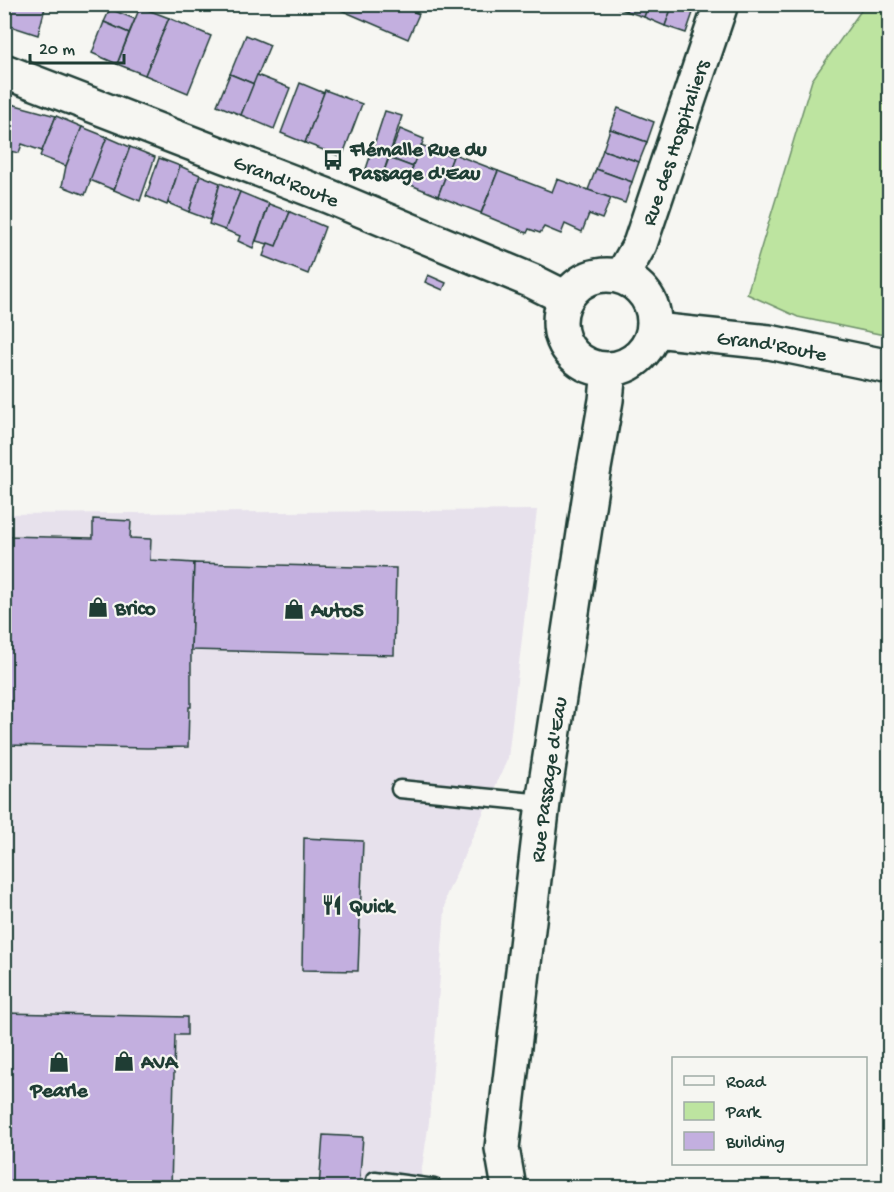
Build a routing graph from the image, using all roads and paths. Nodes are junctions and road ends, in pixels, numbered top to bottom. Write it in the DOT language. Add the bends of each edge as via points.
graph roads {
  1 [pos="721,4"];
  2 [pos="4,71"];
  3 [pos="622,276"];
  4 [pos="566,298"];
  5 [pos="655,330"];
  6 [pos="890,367"];
  7 [pos="609,370"];
  8 [pos="400,789"];
  9 [pos="543,803"];
  10 [pos="375,1180"];
  11 [pos="434,1188"];
  12 [pos="509,1188"];
  1 -- 3 [label="street, Rue des Hospitaliers" via="640,244"];
  2 -- 4 [label="street, Grand'Route" via="328,196"];
  3 -- 4 [label="street" via="609,274 584,280"];
  3 -- 5 [label="street" via="644,291 655,316"];
  4 -- 7 [label="street" via="560,314 560,331 566,347 592,368"];
  5 -- 6 [label="street, Grand'Route" via="769,342"];
  5 -- 7 [label="street" via="646,350 630,364"];
  7 -- 9 [label="street, Rue Passage d'Eau"];
  8 -- 9 [label="lane"];
  9 -- 12 [label="street, Rue Passage d'Eau" via="502,1148"];
  10 -- 11 [label="lane"];
}
